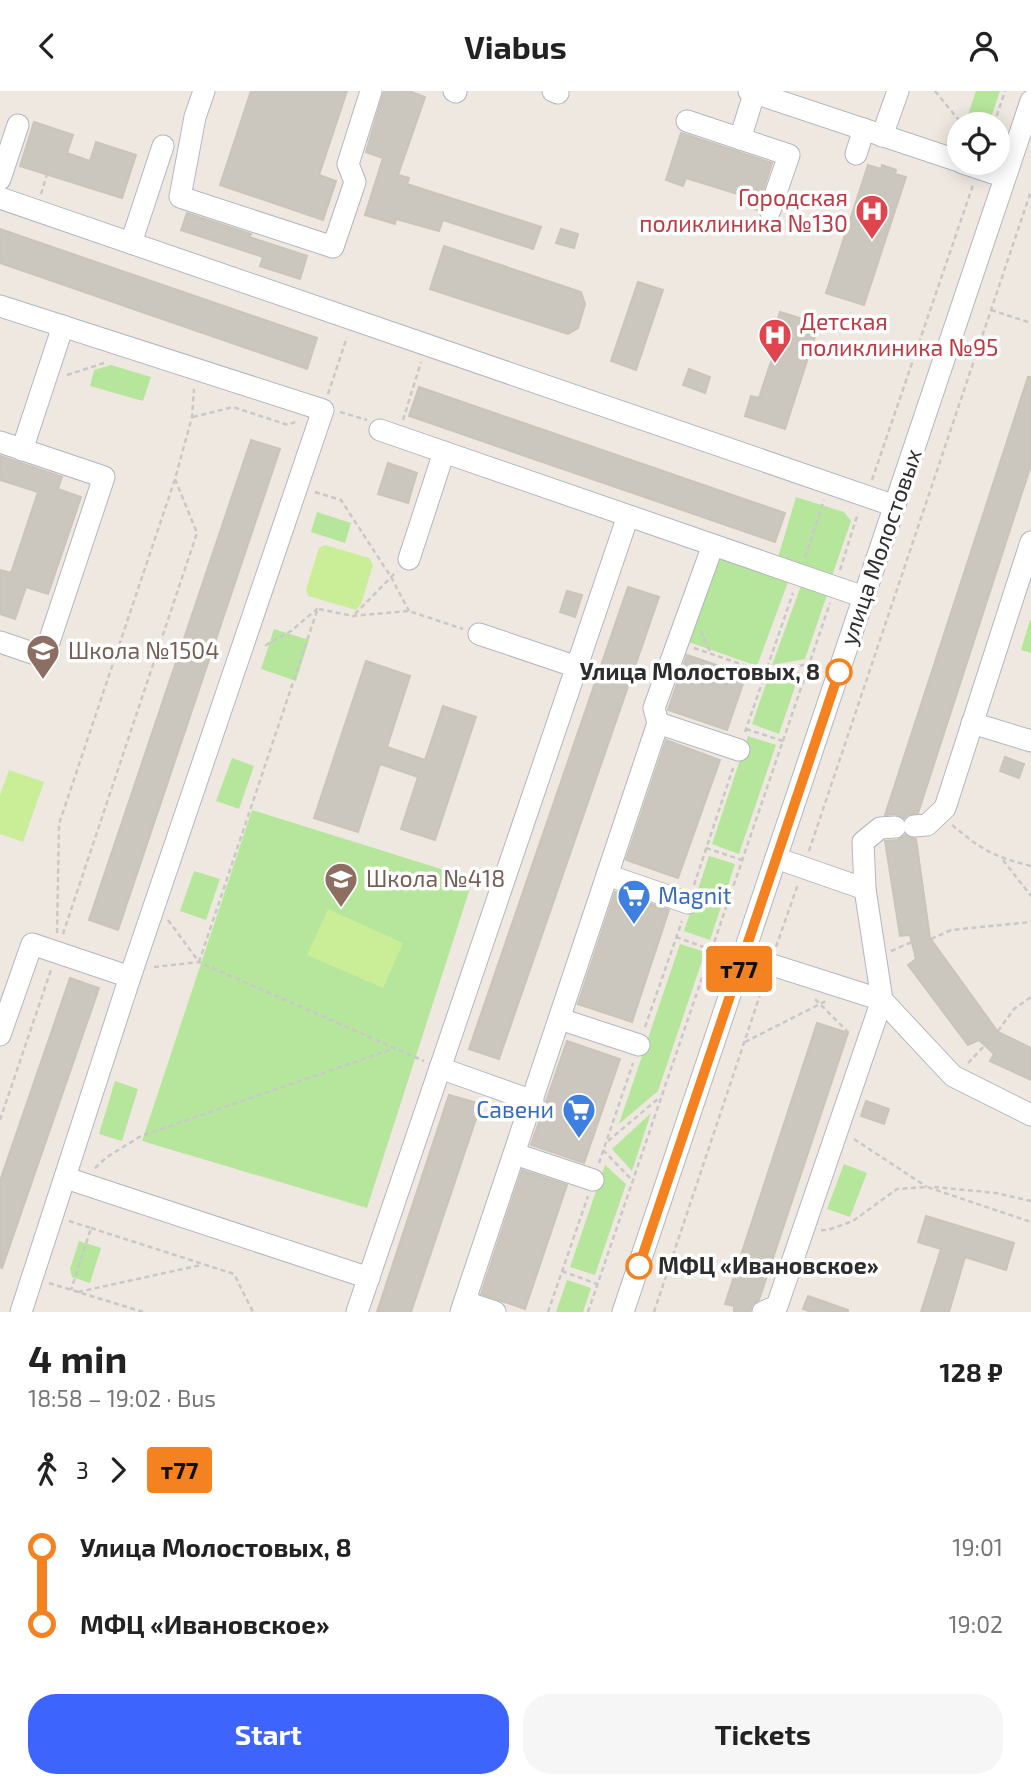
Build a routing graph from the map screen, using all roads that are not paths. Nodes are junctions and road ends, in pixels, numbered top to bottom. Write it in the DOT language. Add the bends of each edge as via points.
graph roads {
  1 [pos="204,91"];
  2 [pos="371,91"];
  3 [pos="897,91"];
  4 [pos="752,92"];
  5 [pos="1031,101"];
  6 [pos="687,121"];
  7 [pos="18,125"];
  8 [pos="873,132"];
  9 [pos="740,139"];
  10 [pos="163,146"];
  11 [pos="856,154"];
  12 [pos="947,157"];
  13 [pos="999,175"];
  14 [pos="1005,177"];
  15 [pos="0,179"];
  16 [pos="0,198"];
  17 [pos="770,211"];
  18 [pos="131,243"];
  19 [pos="0,306"];
  20 [pos="62,326"];
  21 [pos="389,433"];
  22 [pos="0,442"];
  23 [pos="22,450"];
  24 [pos="444,452"];
  25 [pos="895,506"];
  26 [pos="628,516"];
  27 [pos="1031,542"];
  28 [pos="713,545"];
  29 [pos="409,559"];
  30 [pos="864,597"];
  31 [pos="479,634"];
  32 [pos="0,642"];
  33 [pos="577,667"];
  34 [pos="658,723"];
  35 [pos="972,723"];
  36 [pos="1031,741"];
  37 [pos="739,750"];
  38 [pos="776,858"];
  39 [pos="607,875"];
  40 [pos="865,890"];
  41 [pos="688,903"];
  42 [pos="744,956"];
  43 [pos="131,973"];
  44 [pos="882,1000"];
  45 [pos="560,1019"];
  46 [pos="0,1035"];
  47 [pos="639,1045"];
  48 [pos="440,1068"];
  49 [pos="533,1101"];
  50 [pos="1031,1115"];
  51 [pos="515,1154"];
  52 [pos="73,1180"];
  53 [pos="593,1180"];
  54 [pos="369,1278"];
  55 [pos="463,1307"];
  56 [pos="21,1312"];
  57 [pos="357,1312"];
  58 [pos="495,1312"];
  59 [pos="623,1312"];
  60 [pos="763,1312"];
  1 -- 2 [label="street" via="180,197 333,247 355,182 348,163"];
  3 -- 8 [label="street"];
  4 -- 8 [label="street"];
  4 -- 9 [label="street"];
  5 -- 14 [label="street, улица Молостовых"];
  6 -- 9 [label="street"];
  7 -- 15 [label="street"];
  8 -- 11 [label="street"];
  8 -- 12 [label="street"];
  9 -- 17 [label="street" via="789,155"];
  10 -- 18 [label="street"];
  13 -- 14 [label="street"];
  14 -- 25 [label="street, улица Молостовых"];
  16 -- 18 [label="street"];
  18 -- 25 [label="street"];
  19 -- 20 [label="street"];
  20 -- 23 [label="street"];
  20 -- 43 [label="street" via="323,410"];
  21 -- 24 [label="street"];
  22 -- 23 [label="street"];
  23 -- 32 [label="street" via="103,477 44,657"];
  24 -- 26 [label="street"];
  24 -- 29 [label="street"];
  25 -- 30 [label="street, улица Молостовых"];
  26 -- 28 [label="street"];
  26 -- 33 [label="street"];
  27 -- 35 [label="street"];
  28 -- 30 [label="street"];
  28 -- 34 [label="street" via="654,708"];
  30 -- 38 [label="street, улица Молостовых"];
  31 -- 33 [label="street"];
  33 -- 48 [label="street"];
  34 -- 37 [label="street"];
  34 -- 39 [label="street"];
  35 -- 36 [label="street"];
  35 -- 40 [label="street" via="945,808 927,825 880,828 863,842"];
  38 -- 40 [label="street"];
  38 -- 42 [label="street, улица Молостовых"];
  39 -- 41 [label="street"];
  39 -- 45 [label="street"];
  40 -- 44 [label="street"];
  42 -- 44 [label="street"];
  42 -- 59 [label="street, улица Молостовых"];
  43 -- 46 [label="street" via="32,944"];
  43 -- 52 [label="street"];
  44 -- 50 [label="street" via="955,1077"];
  44 -- 60 [label="street" via="777,1306"];
  45 -- 47 [label="street"];
  45 -- 49 [label="street"];
  48 -- 49 [label="street"];
  48 -- 54 [label="street"];
  49 -- 51 [label="street"];
  51 -- 53 [label="street"];
  51 -- 55 [label="street"];
  52 -- 54 [label="street"];
  52 -- 56 [label="street" via="53,1216"];
  54 -- 57 [label="street"];
  55 -- 58 [label="street"];
}
